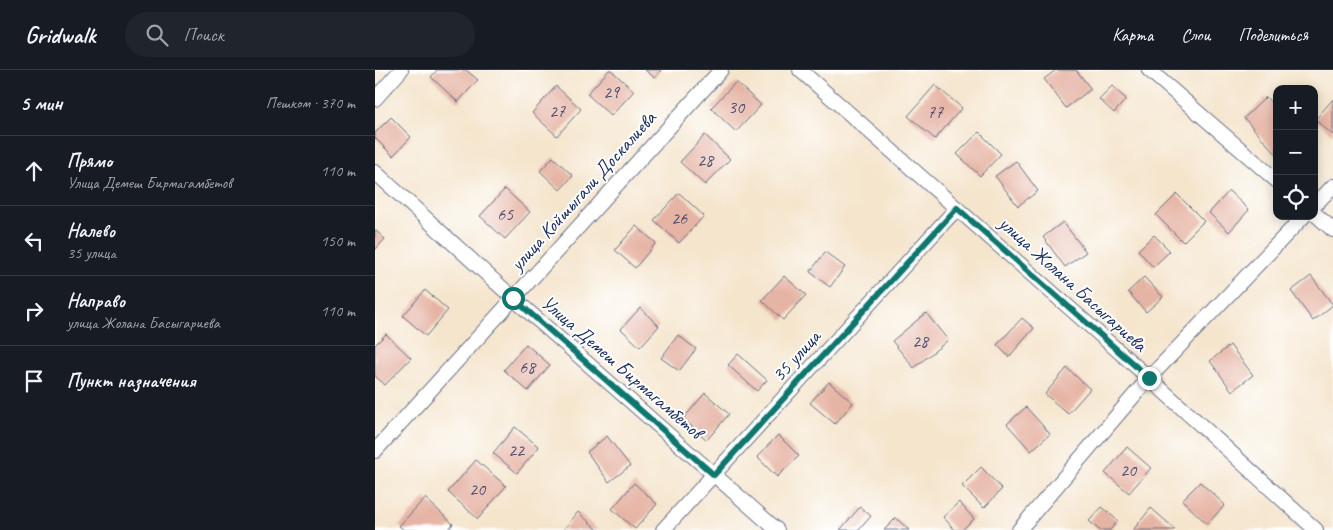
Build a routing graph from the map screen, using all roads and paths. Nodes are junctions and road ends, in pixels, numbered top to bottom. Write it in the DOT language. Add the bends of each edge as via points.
graph roads {
  1 [pos="401,70"];
  2 [pos="721,70"];
  3 [pos="800,70"];
  4 [pos="1149,70"];
  5 [pos="375,99"];
  6 [pos="375,172"];
  7 [pos="1273,178"];
  8 [pos="1333,186"];
  9 [pos="1318,202"];
  10 [pos="957,208"];
  11 [pos="1318,217"];
  12 [pos="1301,220"];
  13 [pos="1333,230"];
  14 [pos="513,298"];
  15 [pos="1149,378"];
  16 [pos="375,452"];
  17 [pos="714,475"];
  18 [pos="663,530"];
  19 [pos="777,530"];
  20 [pos="1019,530"];
  21 [pos="1316,530"];
  1 -- 5 [label="street"];
  2 -- 14 [label="street, улица Койшыгали Доскалиева"];
  3 -- 10 [label="street, улица Жолана Басыгариева"];
  4 -- 7 [label="street"];
  6 -- 14 [label="street, Улица Демеш Бирмагамбетов"];
  8 -- 9 [label="street"];
  10 -- 15 [label="street, улица Жолана Басыгариева"];
  10 -- 17 [label="street, 35 улица"];
  11 -- 13 [label="street"];
  12 -- 15 [label="street"];
  14 -- 16 [label="street, улица Койшыгали Доскалиева"];
  14 -- 17 [label="street, Улица Демеш Бирмагамбетов"];
  15 -- 20 [label="street"];
  15 -- 21 [label="street, улица Жолана Басыгариева"];
  17 -- 18 [label="street, 35 улица"];
  17 -- 19 [label="street, Улица Демеш Бирмагамбетов"];
}
